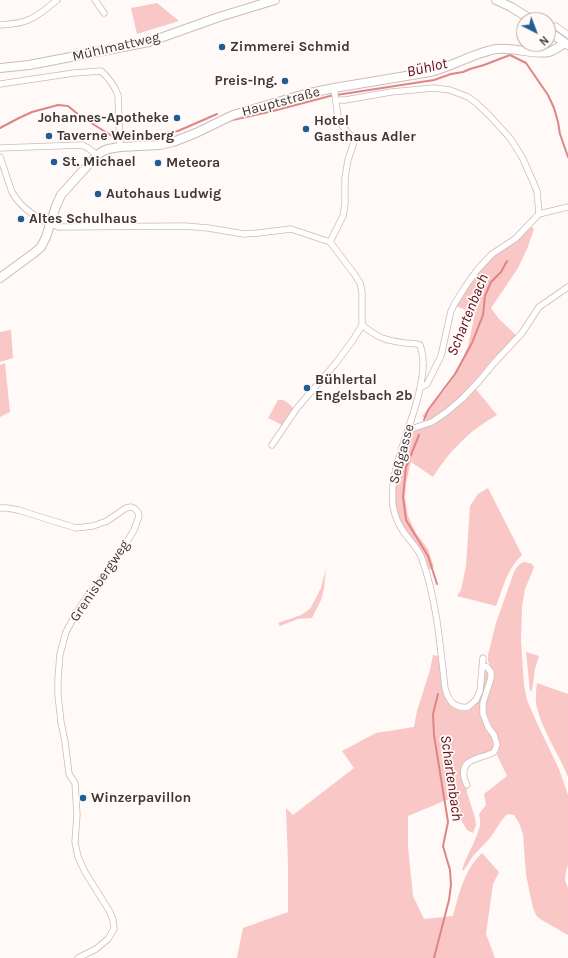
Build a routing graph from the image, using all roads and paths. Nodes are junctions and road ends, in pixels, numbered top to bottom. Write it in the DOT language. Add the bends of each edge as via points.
graph roads {
  1 [pos="57,0"];
  2 [pos="95,0"];
  3 [pos="275,0"];
  4 [pos="496,0"];
  5 [pos="519,12"];
  6 [pos="104,13"];
  7 [pos="0,25"];
  8 [pos="556,26"];
  9 [pos="568,35"];
  10 [pos="556,37"];
  11 [pos="566,44"];
  12 [pos="0,68"];
  13 [pos="0,84"];
  14 [pos="334,90"];
  15 [pos="336,100"];
  16 [pos="120,144"];
  17 [pos="0,148"];
  18 [pos="97,156"];
  19 [pos="0,157"];
  20 [pos="568,207"];
  21 [pos="539,214"];
  22 [pos="50,224"];
  23 [pos="330,242"];
  24 [pos="0,278"];
  25 [pos="568,287"];
  26 [pos="362,325"];
  27 [pos="420,388"];
  28 [pos="408,430"];
  29 [pos="272,445"];
  30 [pos="0,508"];
  31 [pos="483,658"];
  32 [pos="482,666"];
  33 [pos="467,786"];
  34 [pos="78,958"];
  1 -- 7 [label="street" via="28,21"];
  2 -- 6 [label="street"];
  3 -- 12 [label="street, Mühlmattweg" via="149,42 29,66"];
  4 -- 5 [label="street"];
  8 -- 9 [label="street"];
  10 -- 11 [label="street"];
  11 -- 14 [label="street, Hauptstraße" via="549,52 506,49 485,52 444,69"];
  13 -- 16 [label="street" via="101,70 118,95"];
  14 -- 15 [label="street"];
  14 -- 16 [label="street, Hauptstraße" via="305,94 233,115 173,142 160,145"];
  15 -- 21 [label="street" via="434,88 450,90 468,97 510,138 522,157 537,191"];
  15 -- 23 [label="street" via="341,124 354,142 348,160 343,216"];
  16 -- 18 [label="street, Hauptstraße"];
  17 -- 18 [label="street" via="82,145"];
  18 -- 22 [label="street" via="61,195"];
  19 -- 22 [label="street" via="12,192 32,213"];
  20 -- 21 [label="street"];
  21 -- 27 [label="street" via="515,239 492,254 465,287 451,312 441,356 427,384"];
  22 -- 23 [label="street" via="58,227 185,226 244,234 291,230"];
  22 -- 24 [label="street" via="41,247"];
  23 -- 26 [label="street" via="360,283"];
  25 -- 28 [label="street" via="539,307 522,333 463,398 432,422"];
  26 -- 27 [label="street, Seßgasse" via="381,338 420,345 423,360"];
  26 -- 29 [label="street"];
  27 -- 28 [label="street, Seßgasse"];
  28 -- 32 [label="street, Seßgasse" via="392,491 393,507 396,519 422,557 426,569 436,610 445,688 452,703 459,707 468,707 476,700 480,691"];
  30 -- 34 [label="street, Grenisbergweg" via="18,510 76,528 107,521 131,507 139,516 125,545 73,619 66,632 60,654 58,695 69,774 75,783 78,857 110,912 114,929 108,939 96,949"];
  31 -- 32 [label="street, Seßgasse"];
  32 -- 33 [label="street" via="491,672 483,703 483,714 497,745 494,752 468,762 464,776"];
}
